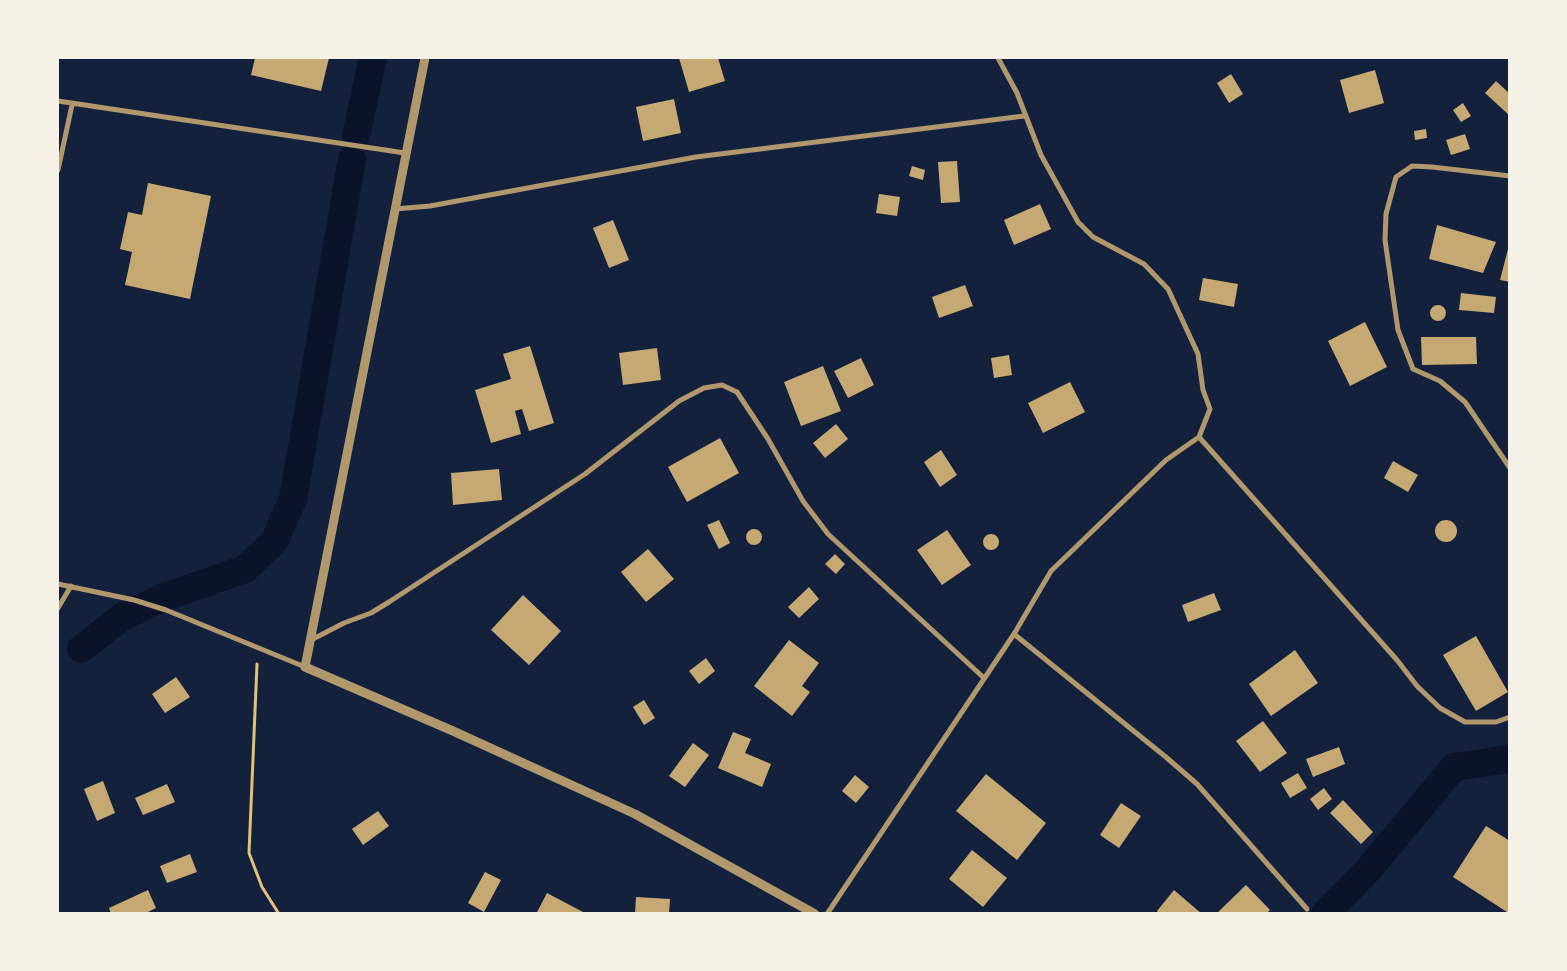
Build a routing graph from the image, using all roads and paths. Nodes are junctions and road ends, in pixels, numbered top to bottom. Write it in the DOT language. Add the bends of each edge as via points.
graph roads {
  1 [pos="424,58"];
  2 [pos="998,58"];
  3 [pos="58,101"];
  4 [pos="72,104"];
  5 [pos="1024,116"];
  6 [pos="405,153"];
  7 [pos="58,170"];
  8 [pos="1510,176"];
  9 [pos="394,209"];
  10 [pos="1199,437"];
  11 [pos="1510,468"];
  12 [pos="58,584"];
  13 [pos="71,586"];
  14 [pos="58,608"];
  15 [pos="1014,634"];
  16 [pos="310,640"];
  17 [pos="258,649"];
  18 [pos="305,668"];
  19 [pos="984,678"];
  20 [pos="1510,717"];
  21 [pos="1307,909"];
  22 [pos="279,914"];
  23 [pos="815,914"];
  24 [pos="827,914"];
  1 -- 6 [label="street"];
  2 -- 5 [label="street" via="1017,93"];
  3 -- 4 [label="street"];
  4 -- 6 [label="street"];
  4 -- 7 [label="street"];
  5 -- 9 [label="street" via="696,157 430,206"];
  5 -- 10 [label="street" via="1041,155 1078,222 1093,237 1144,264 1168,289 1198,354 1203,390 1210,409"];
  6 -- 9 [label="street"];
  8 -- 11 [label="street" via="1412,166 1396,178 1386,214 1385,240 1398,330 1413,369 1440,381 1464,402"];
  9 -- 16 [label="street"];
  10 -- 15 [label="street" via="1166,460 1051,571"];
  10 -- 20 [label="street" via="1417,686 1440,708 1465,722 1496,722"];
  12 -- 13 [label="street"];
  13 -- 14 [label="street"];
  13 -- 17 [label="street" via="166,610"];
  15 -- 19 [label="street"];
  15 -- 21 [label="street" via="1197,784"];
  16 -- 18 [label="street"];
  16 -- 19 [label="street" via="389,602 585,474 679,401 704,388 722,385 737,392 828,534"];
  17 -- 18 [label="street"];
  17 -- 22 [label="path" via="249,853 262,887"];
  18 -- 23 [label="street" via="635,814"];
  19 -- 24 [label="street"];
}
